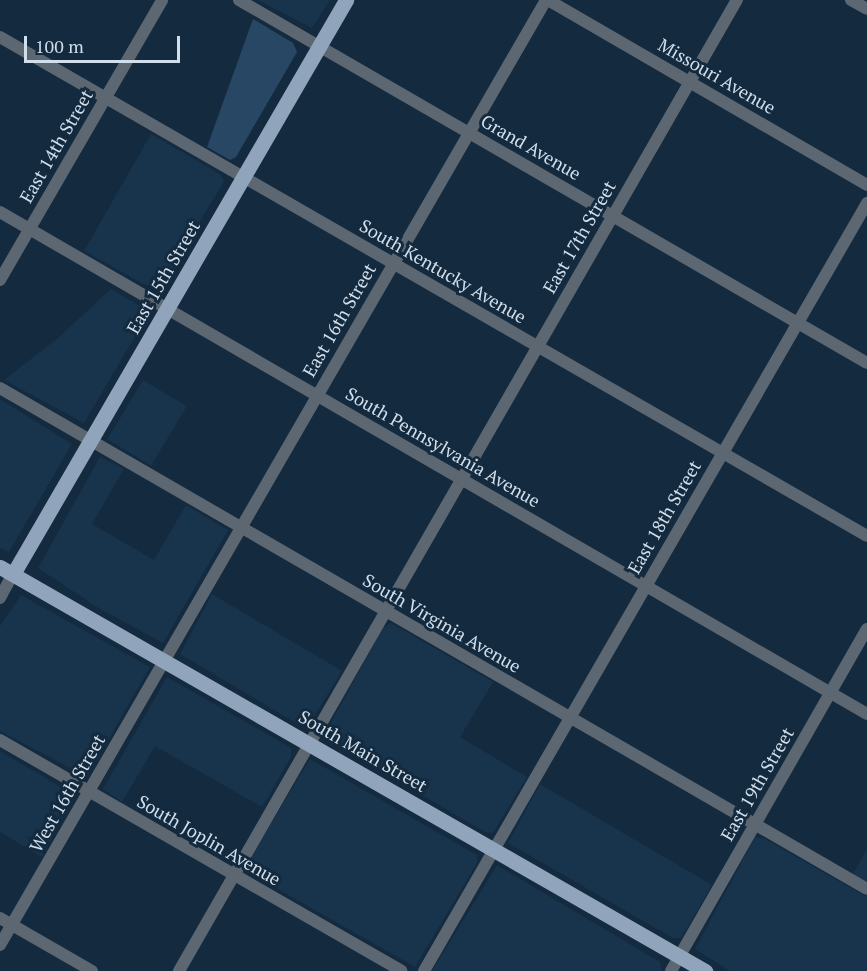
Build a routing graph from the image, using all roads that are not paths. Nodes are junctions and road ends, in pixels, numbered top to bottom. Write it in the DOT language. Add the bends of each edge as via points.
graph roads {
  1 [pos="162,0"];
  2 [pos="239,0"];
  3 [pos="346,0"];
  4 [pos="547,0"];
  5 [pos="737,0"];
  6 [pos="851,0"];
  7 [pos="867,9"];
  8 [pos="0,37"];
  9 [pos="320,47"];
  10 [pos="690,81"];
  11 [pos="105,98"];
  12 [pos="470,132"];
  13 [pos="244,177"];
  14 [pos="867,185"];
  15 [pos="867,203"];
  16 [pos="0,212"];
  17 [pos="613,214"];
  18 [pos="29,229"];
  19 [pos="393,263"];
  20 [pos="0,280"];
  21 [pos="167,309"];
  22 [pos="798,323"];
  23 [pos="537,346"];
  24 [pos="867,363"];
  25 [pos="0,388"];
  26 [pos="317,396"];
  27 [pos="90,440"];
  28 [pos="723,453"];
  29 [pos="461,478"];
  30 [pos="241,528"];
  31 [pos="867,536"];
  32 [pos="7,570"];
  33 [pos="645,585"];
  34 [pos="0,598"];
  35 [pos="385,611"];
  36 [pos="867,629"];
  37 [pos="165,659"];
  38 [pos="830,693"];
  39 [pos="867,714"];
  40 [pos="569,717"];
  41 [pos="0,740"];
  42 [pos="310,743"];
  43 [pos="89,791"];
  44 [pos="755,824"];
  45 [pos="494,849"];
  46 [pos="234,875"];
  47 [pos="867,889"];
  48 [pos="0,918"];
  49 [pos="12,925"];
  50 [pos="0,945"];
  51 [pos="679,956"];
  52 [pos="92,971"];
  53 [pos="179,971"];
  54 [pos="401,971"];
  55 [pos="424,971"];
  56 [pos="671,971"];
  57 [pos="705,971"];
  1 -- 11 [label="street, East 14th Street"];
  2 -- 9 [label="street, Grand Avenue"];
  3 -- 9 [label="main road, East 15th Street"];
  4 -- 10 [label="street, Missouri Avenue"];
  4 -- 12 [label="street, East 16th Street"];
  5 -- 10 [label="street, East 17th Street"];
  6 -- 7 [label="street"];
  8 -- 11 [label="street, South Kentucky Avenue"];
  9 -- 12 [label="street, Grand Avenue"];
  9 -- 13 [label="main road, East 15th Street"];
  10 -- 14 [label="street, Missouri Avenue"];
  10 -- 17 [label="street, East 17th Street"];
  11 -- 13 [label="street, South Kentucky Avenue"];
  11 -- 18 [label="street, East 14th Street"];
  12 -- 17 [label="street, Grand Avenue"];
  12 -- 19 [label="street, East 16th Street"];
  13 -- 19 [label="street, South Kentucky Avenue"];
  13 -- 21 [label="main road, East 15th Street"];
  15 -- 22 [label="street, East 18th Street"];
  16 -- 18 [label="street, South Pennsylvania Avenue"];
  17 -- 22 [label="street, Grand Avenue"];
  17 -- 23 [label="street, East 17th Street"];
  18 -- 20 [label="street, East 14th Street"];
  18 -- 21 [label="street, South Pennsylvania Avenue"];
  19 -- 23 [label="street, South Kentucky Avenue"];
  19 -- 26 [label="street, East 16th Street"];
  21 -- 26 [label="street, South Pennsylvania Avenue"];
  21 -- 27 [label="main road, East 15th Street"];
  22 -- 24 [label="street, Grand Avenue"];
  22 -- 28 [label="street, East 18th Street"];
  23 -- 28 [label="street, South Kentucky Avenue"];
  23 -- 29 [label="street, East 17th Street"];
  25 -- 27 [label="street, South Virginia Avenue"];
  26 -- 29 [label="street, South Pennsylvania Avenue"];
  26 -- 30 [label="street, East 16th Street"];
  27 -- 30 [label="street, South Virginia Avenue"];
  27 -- 32 [label="main road, East 15th Street"];
  28 -- 31 [label="street, South Kentucky Avenue"];
  28 -- 33 [label="street, East 18th Street"];
  29 -- 33 [label="street, South Pennsylvania Avenue"];
  29 -- 35 [label="street, East 17th Street"];
  30 -- 35 [label="street, South Virginia Avenue"];
  30 -- 37 [label="street, East 16th Street"];
  32 -- 34 [label="street"];
  32 -- 37 [label="main road, South Main Street"];
  33 -- 38 [label="street, South Pennsylvania Avenue"];
  33 -- 40 [label="street, East 18th Street"];
  35 -- 40 [label="street, South Virginia Avenue"];
  35 -- 42 [label="street, East 17th Street"];
  36 -- 38 [label="street, East 19th Street"];
  37 -- 42 [label="main road, South Main Street"];
  37 -- 43 [label="street, West 16th Street"];
  38 -- 39 [label="street, South Pennsylvania Avenue"];
  38 -- 44 [label="street, East 19th Street"];
  40 -- 44 [label="street, South Virginia Avenue"];
  40 -- 45 [label="street, East 18th Street"];
  41 -- 43 [label="street, South Joplin Avenue"];
  42 -- 45 [label="main road, South Main Street"];
  42 -- 46 [label="street, East 17th Street"];
  43 -- 46 [label="street, South Joplin Avenue"];
  43 -- 49 [label="street, West 16th Street"];
  44 -- 47 [label="street, South Virginia Avenue"];
  44 -- 51 [label="street, East 19th Street"];
  45 -- 51 [label="main road, South Main Street"];
  45 -- 55 [label="street, East 18th Street"];
  46 -- 53 [label="street, East 17th Street"];
  46 -- 54 [label="street, South Joplin Avenue"];
  48 -- 49 [label="street"];
  49 -- 50 [label="street, West 16th Street"];
  49 -- 52 [label="street"];
  51 -- 56 [label="street, East 19th Street"];
  51 -- 57 [label="main road, South Main Street"];
}
